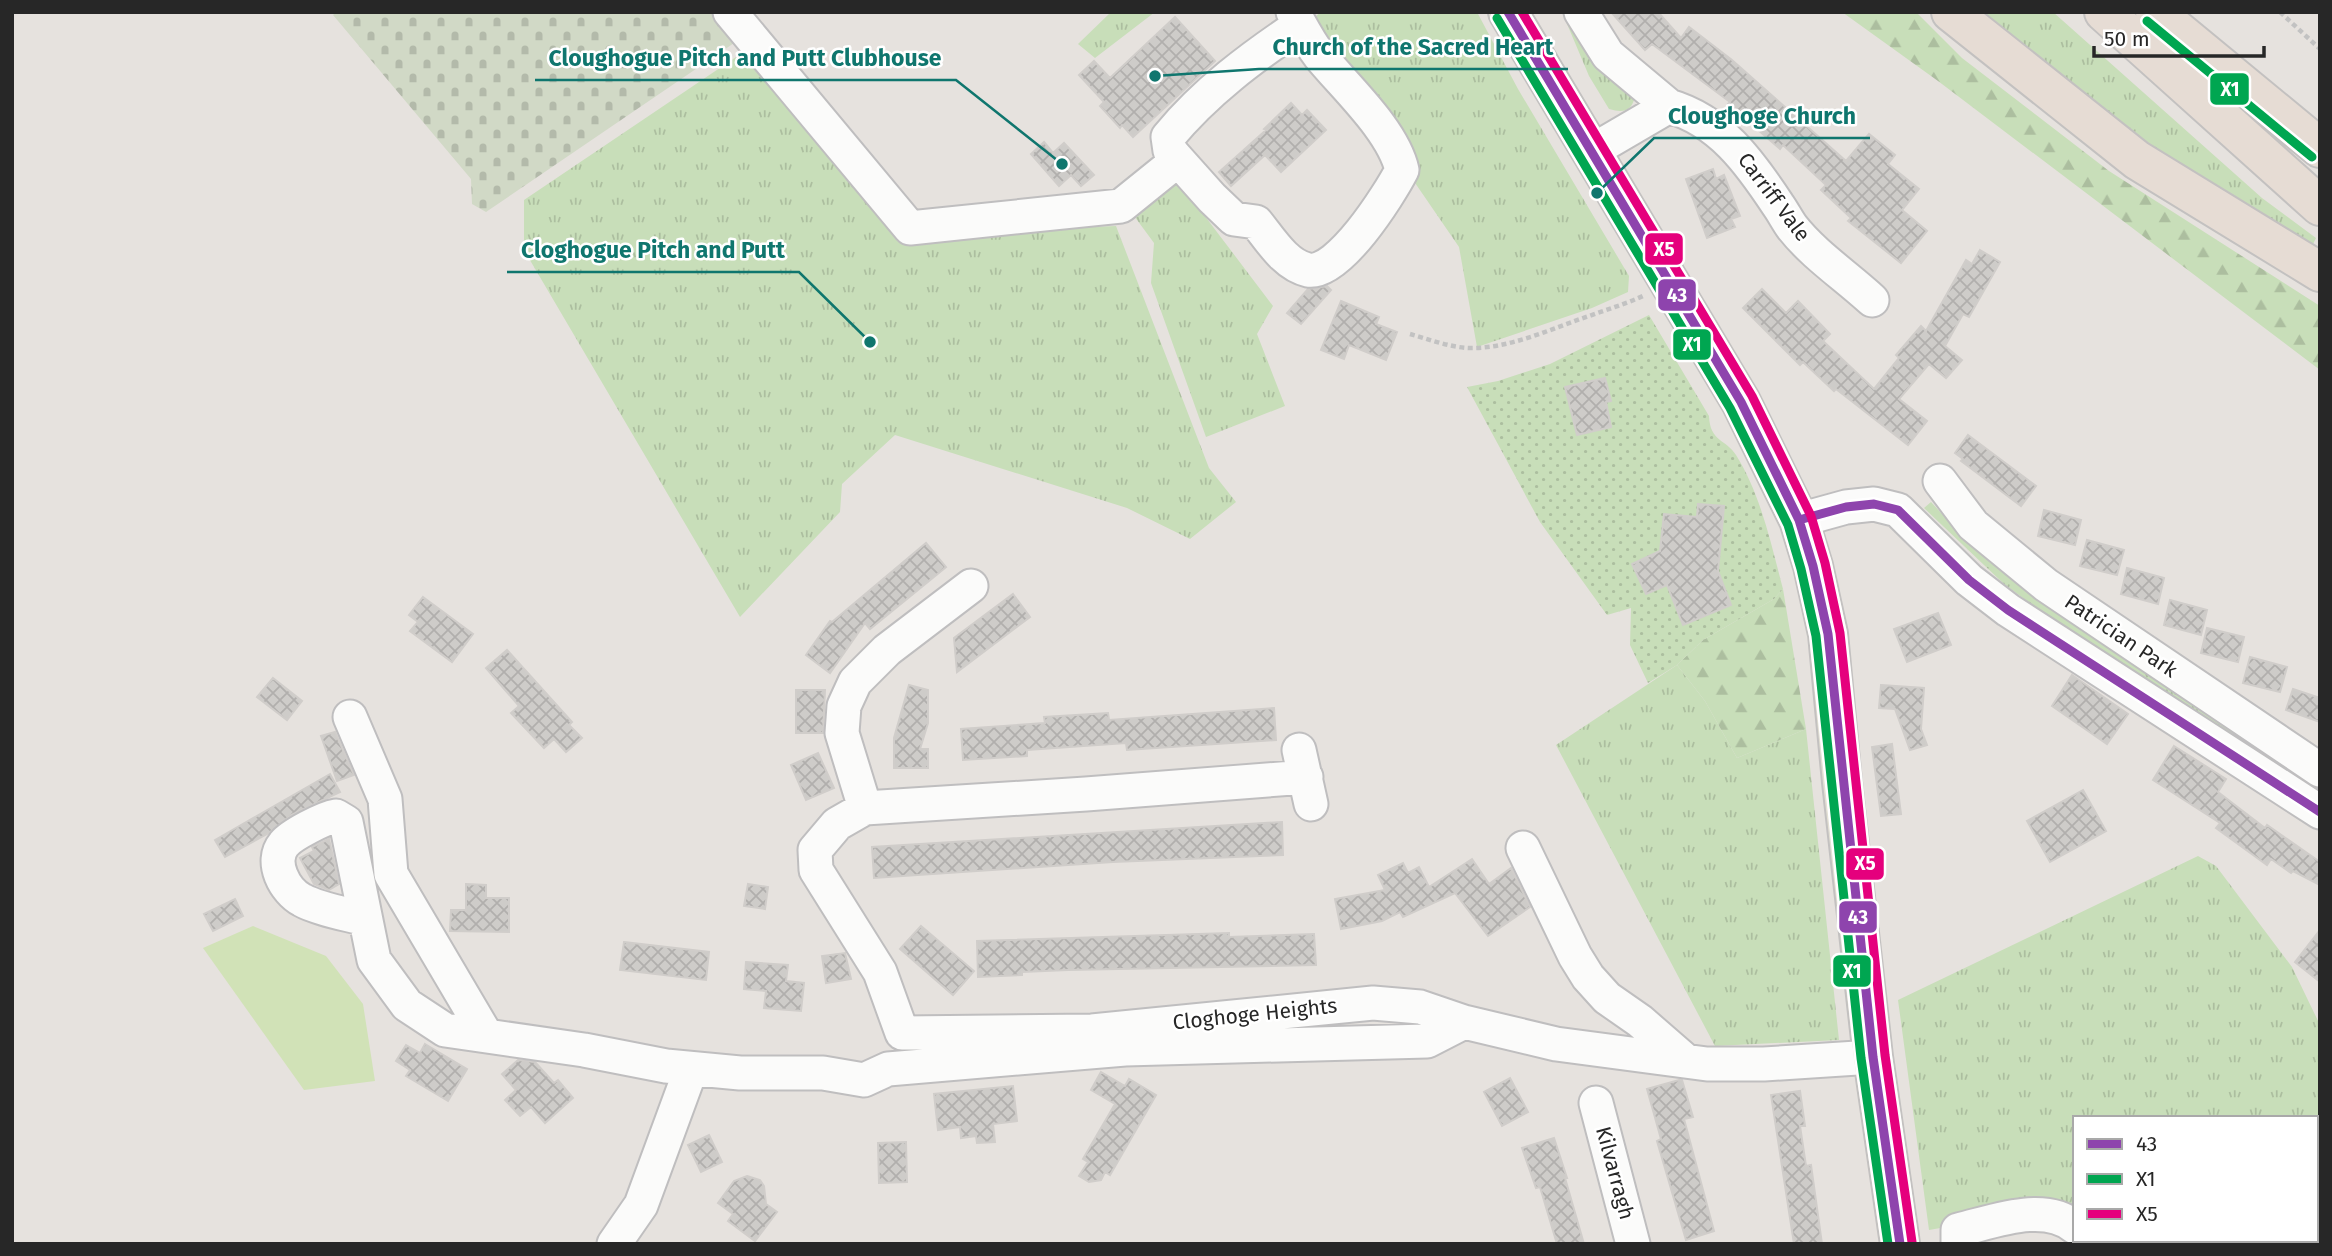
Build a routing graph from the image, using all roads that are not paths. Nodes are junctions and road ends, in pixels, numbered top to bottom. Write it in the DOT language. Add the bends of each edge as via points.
graph roads {
  1 [pos="730,12"];
  2 [pos="1508,12"];
  3 [pos="1581,12"];
  4 [pos="1951,12"];
  5 [pos="2104,12"];
  6 [pos="2155,12"];
  7 [pos="1303,29"];
  8 [pos="1669,106"];
  9 [pos="2320,148"];
  10 [pos="1592,151"];
  11 [pos="1178,160"];
  12 [pos="2320,206"];
  13 [pos="2320,272"];
  14 [pos="1872,300"];
  15 [pos="1940,481"];
  16 [pos="1799,520"];
  17 [pos="971,586"];
  18 [pos="350,718"];
  19 [pos="2320,770"];
  20 [pos="1306,777"];
  21 [pos="865,808"];
  22 [pos="2320,812"];
  23 [pos="1523,848"];
  24 [pos="365,919"];
  25 [pos="1464,1022"];
  26 [pos="486,1035"];
  27 [pos="1872,1057"];
  28 [pos="1686,1061"];
  29 [pos="691,1069"];
  30 [pos="1596,1103"];
  31 [pos="2073,1225"];
  32 [pos="614,1244"];
  33 [pos="1633,1244"];
  34 [pos="1900,1244"];
  35 [pos="1958,1244"];
  1 -- 11 [label="street" via="910,228 1121,206"];
  2 -- 10 [label="main road"];
  3 -- 8 [label="street, Carriff Vale" via="1608,55"];
  4 -- 13 [label="highway" via="2137,160"];
  5 -- 12 [label="highway"];
  6 -- 9 [label="highway"];
  7 -- 11 [label="street" via="1249,59 1180,122 1168,137 1170,151"];
  7 -- 11 [label="street" via="1389,138 1402,170 1331,264 1317,271 1305,270 1288,260 1256,222 1234,219"];
  8 -- 10 [label="street"];
  8 -- 14 [label="street, Carriff Vale" via="1688,111 1732,144 1792,228"];
  10 -- 16 [label="main road" via="1741,402"];
  15 -- 19 [label="street, Patrician Park" via="1973,525 2046,585"];
  16 -- 22 [label="street" via="1874,504 1898,510 1969,580 2008,610"];
  16 -- 27 [label="main road" via="1828,634"];
  17 -- 21 [label="street" via="887,650 855,682 844,705 842,733"];
  18 -- 26 [label="street" via="385,799 391,874"];
  20 -- 21 [label="street, Cloghoge Heights"];
  21 -- 25 [label="street, Cloghoge Heights" via="837,824 815,850 816,870 880,972 902,1034 1092,1031 1373,1003 1420,1007"];
  23 -- 28 [label="street" via="1588,977 1607,999"];
  24 -- 26 [label="street" via="374,960 407,1005 445,1030"];
  25 -- 28 [label="street, Cloghoge Heights" via="1556,1044"];
  25 -- 29 [label="street" via="1427,1041 1125,1049 888,1069 864,1080 823,1073"];
  26 -- 29 [label="street"];
  27 -- 28 [label="street, Cloghoge Heights" via="1763,1064"];
  27 -- 34 [label="main road"];
  29 -- 32 [label="street" via="641,1205"];
  30 -- 33 [label="street, Kilvarragh"];
  31 -- 35 [label="street" via="2066,1219 2036,1214 1958,1230"];
}
